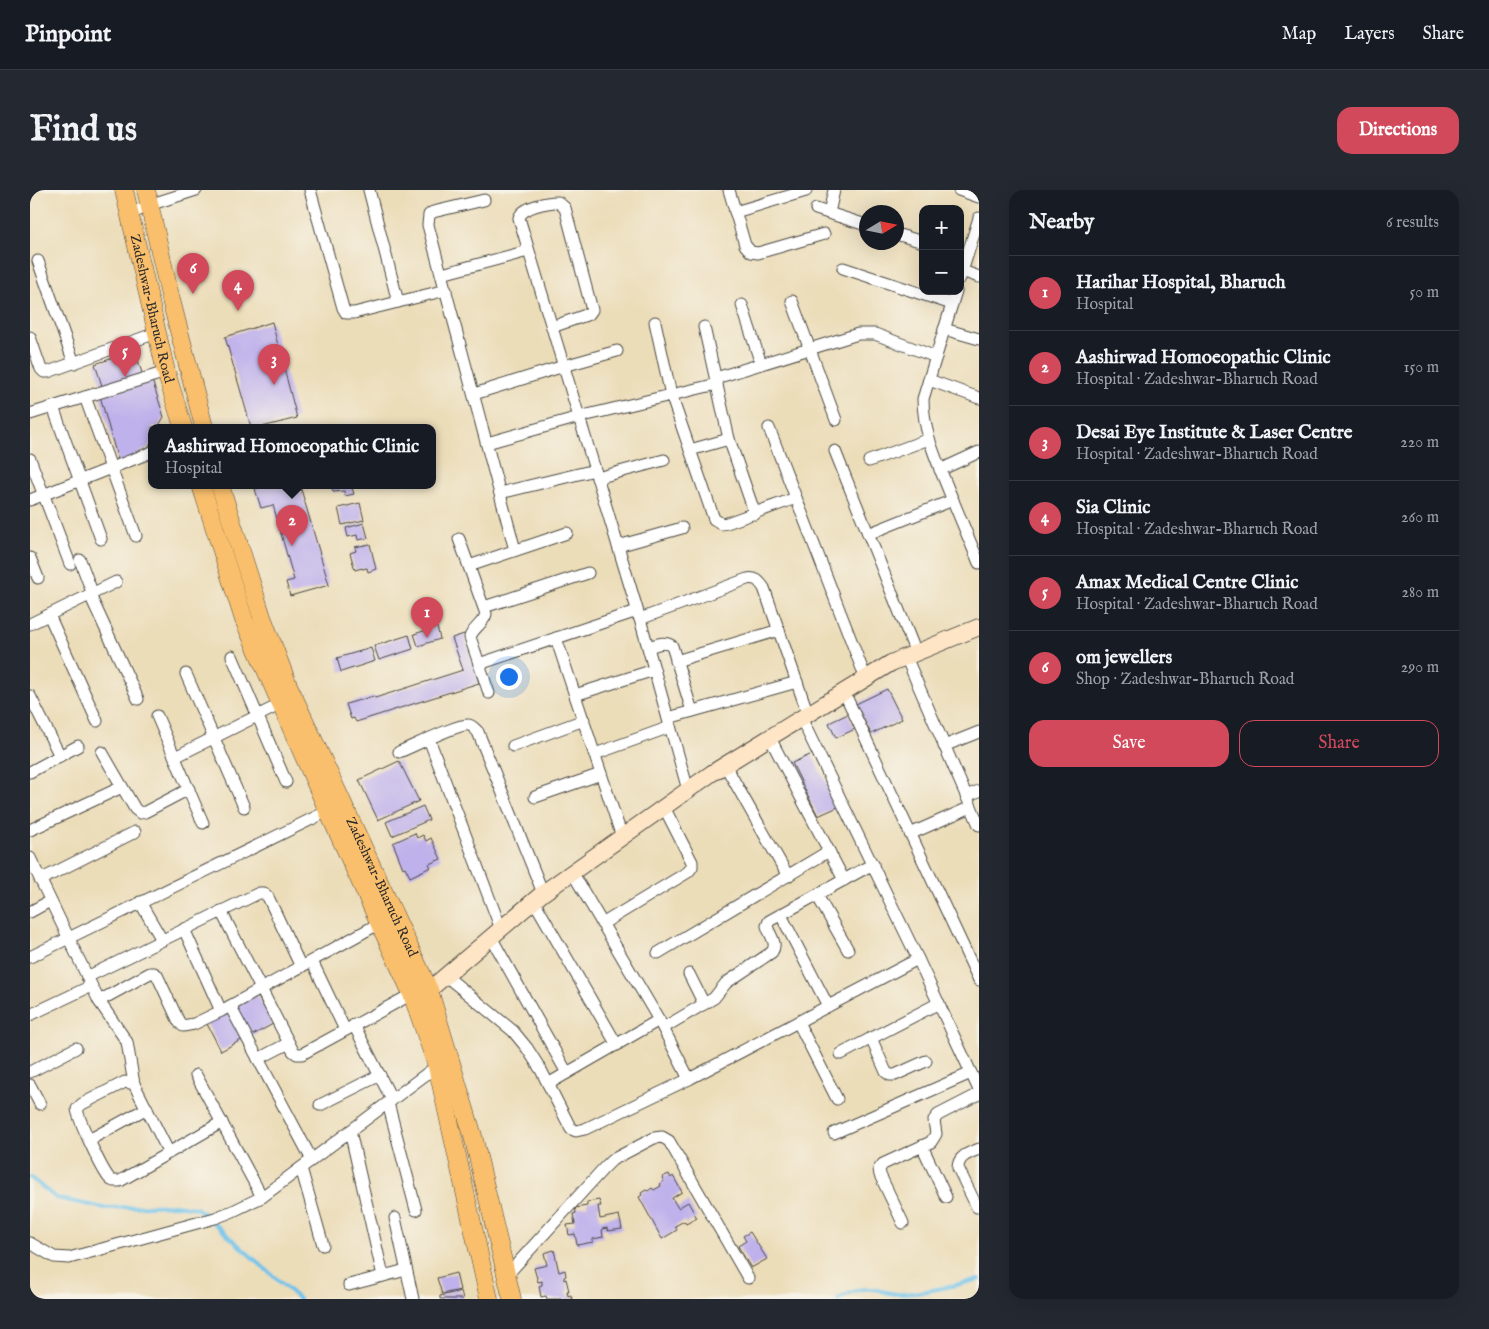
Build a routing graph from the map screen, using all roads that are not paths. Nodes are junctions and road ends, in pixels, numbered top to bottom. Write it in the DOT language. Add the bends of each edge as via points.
graph roads {
  1 [pos="124,190"];
  2 [pos="196,190"];
  3 [pos="310,190"];
  4 [pos="369,190"];
  5 [pos="729,190"];
  6 [pos="834,190"];
  7 [pos="958,190"];
  8 [pos="806,191"];
  9 [pos="979,197"];
  10 [pos="148,198"];
  11 [pos="484,200"];
  12 [pos="816,210"];
  13 [pos="735,212"];
  14 [pos="829,213"];
  15 [pos="129,215"];
  16 [pos="978,222"];
  17 [pos="859,223"];
  18 [pos="824,234"];
  19 [pos="904,236"];
  20 [pos="919,241"];
  21 [pos="528,251"];
  22 [pos="964,254"];
  23 [pos="38,261"];
  24 [pos="843,268"];
  25 [pos="442,274"];
  26 [pos="964,275"];
  27 [pos="979,277"];
  28 [pos="446,290"];
  29 [pos="955,295"];
  30 [pos="792,301"];
  31 [pos="398,302"];
  32 [pos="952,304"];
  33 [pos="742,305"];
  34 [pos="654,322"];
  35 [pos="552,327"];
  36 [pos="704,327"];
  37 [pos="944,329"];
  38 [pos="156,333"];
  39 [pos="30,338"];
  40 [pos="979,339"];
  41 [pos="809,349"];
  42 [pos="617,351"];
  43 [pos="936,357"];
  44 [pos="74,363"];
  45 [pos="761,364"];
  46 [pos="564,366"];
  47 [pos="166,372"];
  48 [pos="929,380"];
  49 [pos="717,381"];
  50 [pos="474,394"];
  51 [pos="671,395"];
  52 [pos="85,397"];
  53 [pos="979,398"];
  54 [pos="53,407"];
  55 [pos="30,414"];
  56 [pos="579,417"];
  57 [pos="836,420"];
  58 [pos="182,424"];
  59 [pos="203,424"];
  60 [pos="769,428"];
  61 [pos="729,439"];
  62 [pos="929,439"];
  63 [pos="487,443"];
  64 [pos="690,450"];
  65 [pos="835,451"];
  66 [pos="979,452"];
  67 [pos="148,454"];
  68 [pos="30,459"];
  69 [pos="664,460"];
  70 [pos="869,461"];
  71 [pos="111,468"];
  72 [pos="940,470"];
  73 [pos="596,474"];
  74 [pos="79,481"];
  75 [pos="202,489"];
  76 [pos="221,489"];
  77 [pos="500,493"];
  78 [pos="44,494"];
  79 [pos="796,498"];
  80 [pos="30,500"];
  81 [pos="953,500"];
  82 [pos="755,514"];
  83 [pos="682,528"];
  84 [pos="567,532"];
  85 [pos="868,534"];
  86 [pos="136,536"];
  87 [pos="101,539"];
  88 [pos="458,539"];
  89 [pos="618,546"];
  90 [pos="515,550"];
  91 [pos="30,558"];
  92 [pos="979,564"];
  93 [pos="469,566"];
  94 [pos="588,574"];
  95 [pos="38,578"];
  96 [pos="116,582"];
  97 [pos="90,595"];
  98 [pos="484,607"];
  99 [pos="49,615"];
  100 [pos="638,615"];
  101 [pos="30,624"];
  102 [pos="979,627"];
  103 [pos="779,630"];
  104 [pos="556,638"];
  105 [pos="648,647"];
  106 [pos="911,655"];
  107 [pos="232,656"];
  108 [pos="676,661"];
  109 [pos="479,664"];
  110 [pos="654,670"];
  111 [pos="186,674"];
  112 [pos="866,679"];
  113 [pos="797,682"];
  114 [pos="844,692"];
  115 [pos="489,693"];
  116 [pos="575,695"];
  117 [pos="30,696"];
  118 [pos="138,699"];
  119 [pos="281,704"];
  120 [pos="692,711"];
  121 [pos="157,716"];
  122 [pos="257,716"];
  123 [pos="805,716"];
  124 [pos="584,720"];
  125 [pos="97,721"];
  126 [pos="669,722"];
  127 [pos="979,732"];
  128 [pos="214,737"];
  129 [pos="770,738"];
  130 [pos="429,739"];
  131 [pos="78,746"];
  132 [pos="513,746"];
  133 [pos="944,746"];
  134 [pos="102,752"];
  135 [pos="399,752"];
  136 [pos="595,754"];
  137 [pos="60,756"];
  138 [pos="175,757"];
  139 [pos="725,765"];
  140 [pos="30,772"];
  141 [pos="601,774"];
  142 [pos="286,782"];
  143 [pos="122,787"];
  144 [pos="188,789"];
  145 [pos="688,790"];
  146 [pos="979,791"];
  147 [pos="536,797"];
  148 [pos="969,802"];
  149 [pos="664,807"];
  150 [pos="244,808"];
  151 [pos="328,811"];
  152 [pos="203,823"];
  153 [pos="979,826"];
  154 [pos="30,830"];
  155 [pos="135,832"];
  156 [pos="910,834"];
  157 [pos="622,837"];
  158 [pos="829,851"];
  159 [pos="30,860"];
  160 [pos="873,864"];
  161 [pos="572,872"];
  162 [pos="788,876"];
  163 [pos="40,880"];
  164 [pos="844,880"];
  165 [pos="817,895"];
  166 [pos="538,897"];
  167 [pos="50,902"];
  168 [pos="140,902"];
  169 [pos="221,911"];
  170 [pos="30,912"];
  171 [pos="781,915"];
  172 [pos="380,923"];
  173 [pos="602,924"];
  174 [pos="184,929"];
  175 [pos="496,933"];
  176 [pos="67,938"];
  177 [pos="162,940"];
  178 [pos="848,950"];
  179 [pos="658,953"];
  180 [pos="30,957"];
  181 [pos="918,959"];
  182 [pos="312,961"];
  183 [pos="301,967"];
  184 [pos="688,974"];
  185 [pos="446,976"];
  186 [pos="979,980"];
  187 [pos="89,982"];
  188 [pos="262,988"];
  189 [pos="429,990"];
  190 [pos="413,997"];
  191 [pos="99,1001"];
  192 [pos="939,1002"];
  193 [pos="704,1004"];
  194 [pos="828,1006"];
  195 [pos="226,1008"];
  196 [pos="30,1015"];
  197 [pos="798,1022"];
  198 [pos="661,1024"];
  199 [pos="350,1028"];
  200 [pos="871,1038"];
  201 [pos="289,1043"];
  202 [pos="617,1045"];
  203 [pos="76,1048"];
  204 [pos="841,1054"];
  205 [pos="258,1059"];
  206 [pos="926,1061"];
  207 [pos="437,1066"];
  208 [pos="30,1072"];
  209 [pos="971,1072"];
  210 [pos="567,1073"];
  211 [pos="196,1075"];
  212 [pos="380,1075"];
  213 [pos="689,1079"];
  214 [pos="134,1084"];
  215 [pos="548,1084"];
  216 [pos="30,1085"];
  217 [pos="979,1090"];
  218 [pos="979,1094"];
  219 [pos="838,1099"];
  220 [pos="390,1101"];
  221 [pos="40,1104"];
  222 [pos="320,1105"];
  223 [pos="146,1108"];
  224 [pos="222,1122"];
  225 [pos="350,1131"];
  226 [pos="834,1133"];
  227 [pos="89,1140"];
  228 [pos="922,1146"];
  229 [pos="979,1149"];
  230 [pos="169,1153"];
  231 [pos="312,1160"];
  232 [pos="301,1168"];
  233 [pos="262,1196"];
  234 [pos="946,1197"];
  235 [pos="977,1207"];
  236 [pos="416,1210"];
  237 [pos="394,1218"];
  238 [pos="903,1223"];
  239 [pos="30,1243"];
  240 [pos="323,1245"];
  241 [pos="406,1270"];
  242 [pos="383,1276"];
  243 [pos="506,1276"];
  244 [pos="748,1278"];
  245 [pos="349,1285"];
  246 [pos="413,1299"];
  247 [pos="489,1299"];
  248 [pos="512,1299"];
  1 -- 15 [label="main road, Zadeshwar-Bharuch Road"];
  2 -- 10 [label="street"];
  3 -- 31 [label="street" via="346,312"];
  4 -- 31 [label="street"];
  5 -- 13 [label="street"];
  6 -- 14 [label="street"];
  7 -- 9 [label="street"];
  8 -- 13 [label="street"];
  10 -- 15 [label="street"];
  10 -- 59 [label="main road, Zadeshwar-Bharuch Road"];
  11 -- 25 [label="street" via="429,214 428,225"];
  12 -- 14 [label="street"];
  13 -- 18 [label="street" via="745,245 751,252 758,253"];
  14 -- 17 [label="street"];
  15 -- 38 [label="main road, Zadeshwar-Bharuch Road"];
  16 -- 22 [label="street"];
  19 -- 20 [label="street"];
  21 -- 25 [label="street"];
  21 -- 35 [label="street"];
  21 -- 35 [label="street" via="520,214 552,202 562,204 592,310 589,314"];
  23 -- 44 [label="street"];
  24 -- 32 [label="street"];
  25 -- 28 [label="street"];
  26 -- 27 [label="street"];
  28 -- 31 [label="street"];
  28 -- 50 [label="street"];
  29 -- 32 [label="street"];
  30 -- 41 [label="street"];
  32 -- 37 [label="street"];
  33 -- 45 [label="street"];
  34 -- 51 [label="street"];
  35 -- 46 [label="street"];
  36 -- 49 [label="street"];
  37 -- 40 [label="street"];
  37 -- 43 [label="street"];
  38 -- 44 [label="street"];
  38 -- 47 [label="main road, Zadeshwar-Bharuch Road"];
  39 -- 44 [label="street" via="44,372"];
  41 -- 43 [label="street" via="868,333"];
  41 -- 45 [label="street"];
  41 -- 57 [label="street"];
  42 -- 46 [label="street"];
  43 -- 48 [label="street"];
  45 -- 49 [label="street"];
  46 -- 50 [label="street"];
  46 -- 56 [label="street"];
  47 -- 52 [label="street"];
  47 -- 58 [label="main road, Zadeshwar-Bharuch Road"];
  48 -- 53 [label="street"];
  48 -- 62 [label="street" via="923,399 923,416"];
  49 -- 51 [label="street"];
  49 -- 61 [label="street"];
  50 -- 63 [label="street"];
  51 -- 56 [label="street"];
  51 -- 64 [label="street"];
  52 -- 54 [label="street"];
  52 -- 71 [label="street"];
  54 -- 55 [label="street"];
  54 -- 74 [label="street"];
  56 -- 63 [label="street"];
  56 -- 73 [label="street"];
  60 -- 79 [label="street"];
  61 -- 64 [label="street"];
  61 -- 82 [label="street"];
  62 -- 70 [label="street"];
  62 -- 72 [label="street"];
  63 -- 77 [label="street"];
  64 -- 82 [label="street" via="714,519 727,524"];
  65 -- 85 [label="street"];
  66 -- 72 [label="street"];
  67 -- 71 [label="street"];
  68 -- 78 [label="street"];
  69 -- 73 [label="street"];
  71 -- 74 [label="street"];
  71 -- 86 [label="street"];
  72 -- 81 [label="street"];
  73 -- 77 [label="street"];
  73 -- 89 [label="street"];
  74 -- 78 [label="street"];
  74 -- 87 [label="street"];
  75 -- 119 [label="main road, Zadeshwar-Bharuch Road" via="244,620"];
  76 -- 189 [label="main road, Zadeshwar-Bharuch Road" via="262,617 288,685"];
  77 -- 90 [label="street"];
  78 -- 80 [label="street"];
  78 -- 97 [label="street" via="92,592"];
  79 -- 82 [label="street"];
  79 -- 112 [label="street"];
  81 -- 85 [label="street"];
  81 -- 92 [label="street"];
  83 -- 89 [label="street"];
  84 -- 90 [label="street"];
  85 -- 106 [label="street"];
  88 -- 93 [label="street"];
  89 -- 100 [label="street"];
  90 -- 93 [label="street"];
  91 -- 95 [label="street"];
  93 -- 98 [label="street"];
  94 -- 98 [label="street"];
  96 -- 97 [label="street"];
  97 -- 99 [label="street"];
  97 -- 118 [label="street"];
  98 -- 109 [label="street" via="485,617 470,637"];
  99 -- 101 [label="street"];
  99 -- 125 [label="street"];
  100 -- 103 [label="street" via="752,578 764,588"];
  100 -- 104 [label="street"];
  100 -- 105 [label="street"];
  102 -- 106 [label="main road"];
  103 -- 108 [label="street"];
  103 -- 113 [label="street"];
  104 -- 109 [label="street"];
  104 -- 116 [label="street"];
  105 -- 108 [label="street" via="668,643"];
  105 -- 110 [label="street"];
  106 -- 112 [label="main road"];
  106 -- 133 [label="street"];
  107 -- 122 [label="street"];
  108 -- 120 [label="street"];
  109 -- 115 [label="street"];
  110 -- 116 [label="street"];
  110 -- 126 [label="street"];
  111 -- 128 [label="street"];
  112 -- 114 [label="main road"];
  113 -- 120 [label="street"];
  113 -- 123 [label="street"];
  114 -- 123 [label="main road"];
  114 -- 156 [label="street"];
  116 -- 124 [label="street"];
  117 -- 137 [label="street"];
  119 -- 122 [label="street"];
  119 -- 151 [label="main road, Zadeshwar-Bharuch Road"];
  120 -- 126 [label="street"];
  121 -- 138 [label="street"];
  122 -- 128 [label="street"];
  122 -- 142 [label="street"];
  123 -- 129 [label="main road"];
  123 -- 160 [label="street"];
  124 -- 132 [label="street"];
  124 -- 136 [label="street"];
  126 -- 136 [label="street"];
  126 -- 145 [label="street"];
  127 -- 133 [label="street"];
  128 -- 138 [label="street"];
  128 -- 150 [label="street"];
  129 -- 139 [label="main road"];
  129 -- 158 [label="street"];
  130 -- 135 [label="street"];
  130 -- 166 [label="street" via="467,724 478,732"];
  130 -- 175 [label="street"];
  131 -- 137 [label="street"];
  133 -- 148 [label="street"];
  134 -- 143 [label="street"];
  136 -- 141 [label="street"];
  137 -- 140 [label="street"];
  138 -- 144 [label="street"];
  139 -- 145 [label="main road"];
  139 -- 162 [label="street"];
  141 -- 147 [label="street"];
  141 -- 157 [label="street"];
  143 -- 144 [label="street" via="140,813"];
  143 -- 154 [label="street"];
  144 -- 152 [label="street"];
  145 -- 149 [label="main road"];
  146 -- 148 [label="street"];
  148 -- 153 [label="street"];
  148 -- 156 [label="street"];
  149 -- 157 [label="main road"];
  149 -- 173 [label="street" via="692,867"];
  151 -- 168 [label="street"];
  151 -- 172 [label="main road, Zadeshwar-Bharuch Road"];
  155 -- 163 [label="street"];
  156 -- 186 [label="street"];
  157 -- 161 [label="main road"];
  158 -- 162 [label="street"];
  158 -- 164 [label="street"];
  159 -- 163 [label="street"];
  160 -- 164 [label="street"];
  160 -- 181 [label="street"];
  161 -- 166 [label="main road"];
  161 -- 173 [label="street"];
  162 -- 179 [label="street"];
  163 -- 167 [label="street"];
  164 -- 165 [label="street"];
  165 -- 171 [label="street"];
  165 -- 178 [label="street"];
  166 -- 175 [label="main road"];
  166 -- 202 [label="street"];
  167 -- 170 [label="street"];
  167 -- 176 [label="street"];
  168 -- 176 [label="street"];
  168 -- 177 [label="street"];
  169 -- 174 [label="street"];
  169 -- 183 [label="street" via="259,893 264,894"];
  169 -- 188 [label="street"];
  171 -- 193 [label="street" via="769,921 767,926 775,942 772,952 726,984"];
  171 -- 194 [label="street"];
  172 -- 182 [label="street"];
  172 -- 190 [label="main road, Zadeshwar-Bharuch Road"];
  173 -- 198 [label="street"];
  174 -- 177 [label="street"];
  174 -- 195 [label="street"];
  175 -- 185 [label="main road"];
  175 -- 210 [label="street"];
  176 -- 180 [label="street"];
  176 -- 187 [label="street"];
  177 -- 187 [label="street"];
  181 -- 192 [label="street"];
  181 -- 194 [label="street"];
  182 -- 183 [label="street"];
  182 -- 199 [label="street"];
  183 -- 188 [label="street"];
  184 -- 193 [label="street"];
  185 -- 189 [label="main road"];
  185 -- 215 [label="street" via="513,1031"];
  187 -- 191 [label="street"];
  187 -- 196 [label="street"];
  188 -- 195 [label="street"];
  188 -- 201 [label="street"];
  189 -- 190 [label="main road"];
  189 -- 243 [label="main road, Zadeshwar-Bharuch Road" via="473,1136"];
  190 -- 199 [label="street"];
  190 -- 207 [label="main road, Zadeshwar-Bharuch Road"];
  191 -- 195 [label="street" via="154,973 183,1026"];
  191 -- 214 [label="street" via="128,1042"];
  192 -- 200 [label="street"];
  192 -- 209 [label="street"];
  193 -- 198 [label="street"];
  194 -- 197 [label="street"];
  195 -- 205 [label="street"];
  197 -- 213 [label="street"];
  197 -- 219 [label="street"];
  198 -- 202 [label="street"];
  198 -- 213 [label="street"];
  199 -- 201 [label="street" via="302,1054 293,1051"];
  199 -- 212 [label="street"];
  200 -- 204 [label="street"];
  200 -- 206 [label="street" via="890,1075"];
  201 -- 205 [label="street"];
  202 -- 210 [label="street"];
  203 -- 208 [label="street"];
  205 -- 231 [label="street"];
  207 -- 220 [label="street"];
  207 -- 247 [label="main road, Zadeshwar-Bharuch Road"];
  209 -- 217 [label="street"];
  209 -- 226 [label="street"];
  210 -- 215 [label="street"];
  211 -- 224 [label="street"];
  212 -- 220 [label="street"];
  212 -- 222 [label="street"];
  213 -- 215 [label="street" via="576,1131 570,1128"];
  214 -- 223 [label="street"];
  214 -- 227 [label="street" via="125,1082 79,1105 77,1112"];
  216 -- 221 [label="street"];
  218 -- 228 [label="street" via="938,1115 934,1120 934,1138"];
  220 -- 225 [label="street"];
  220 -- 236 [label="street"];
  223 -- 227 [label="street"];
  223 -- 230 [label="street"];
  224 -- 230 [label="street"];
  224 -- 233 [label="street"];
  225 -- 231 [label="street"];
  225 -- 242 [label="street"];
  227 -- 230 [label="street" via="112,1181 120,1181"];
  228 -- 234 [label="street"];
  228 -- 238 [label="street" via="883,1164 879,1169"];
  229 -- 235 [label="street" via="961,1157 958,1162"];
  231 -- 232 [label="street"];
  232 -- 233 [label="street"];
  232 -- 240 [label="street"];
  233 -- 239 [label="street" via="215,1218 69,1258 54,1257"];
  237 -- 241 [label="street"];
  241 -- 242 [label="street"];
  241 -- 246 [label="street"];
  242 -- 245 [label="street"];
  243 -- 244 [label="street" via="612,1160 662,1137 669,1140"];
  243 -- 248 [label="main road, Zadeshwar-Bharuch Road"];
}
